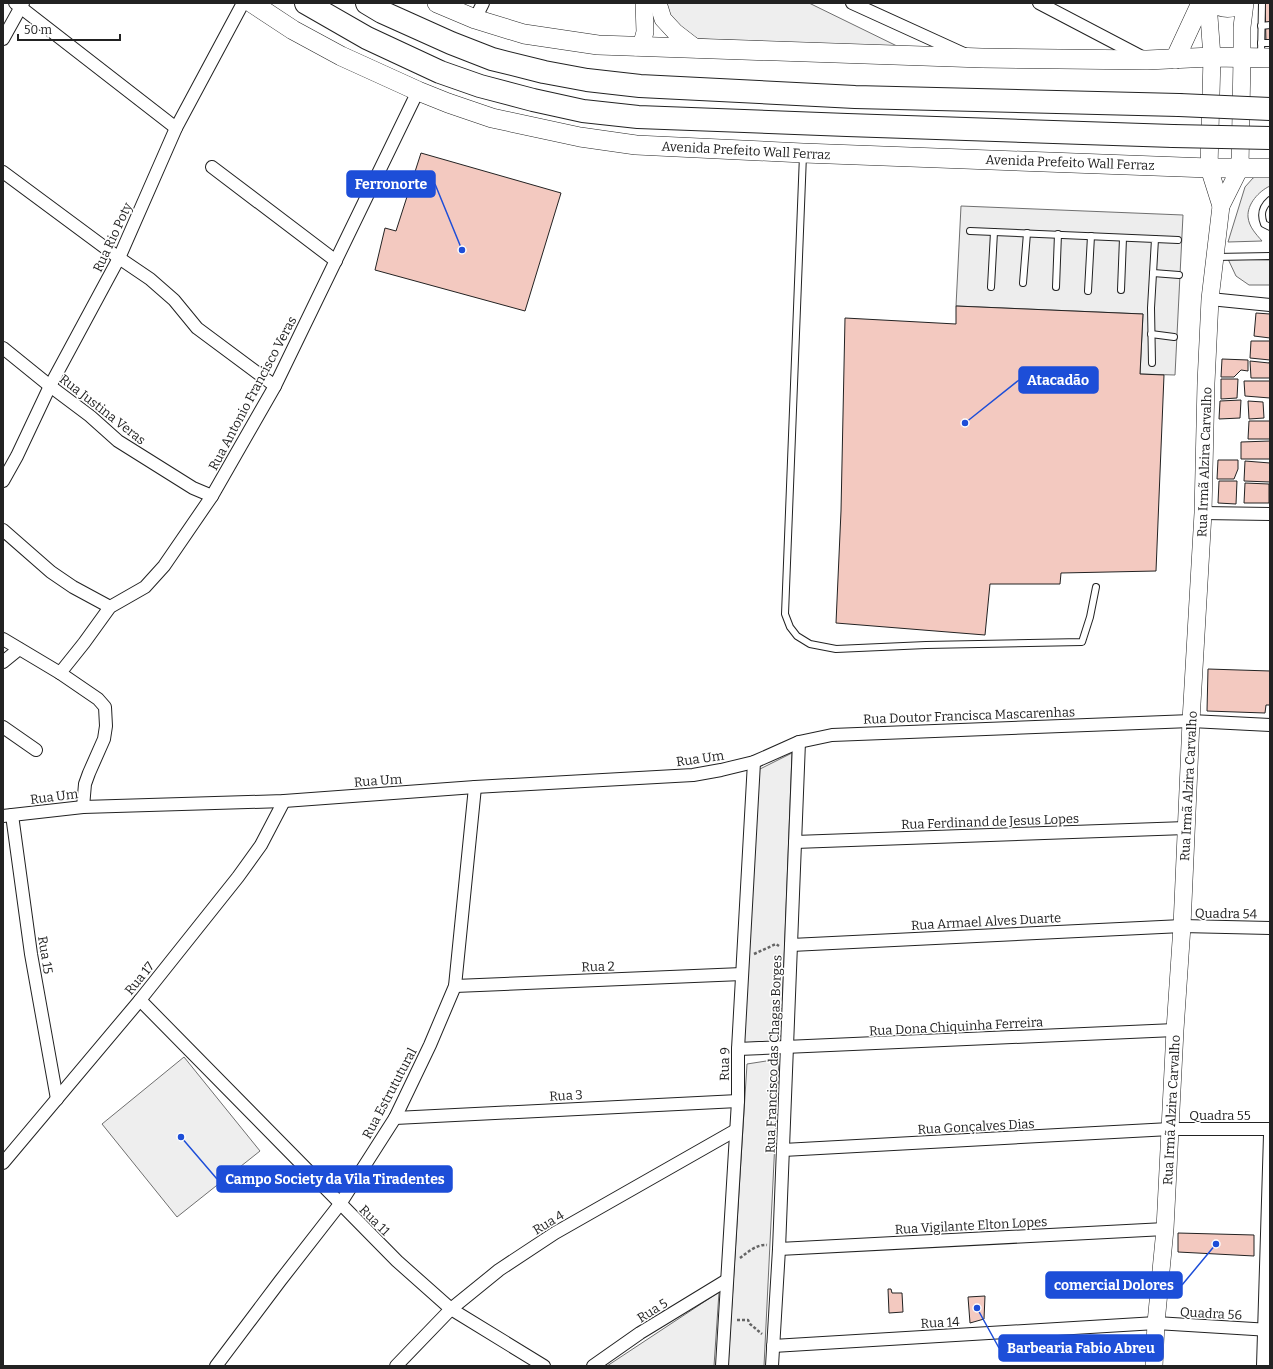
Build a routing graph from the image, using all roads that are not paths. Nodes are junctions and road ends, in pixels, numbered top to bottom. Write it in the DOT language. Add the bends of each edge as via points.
graph roads {
  1 [pos="243,3"];
  2 [pos="252,3"];
  3 [pos="306,3"];
  4 [pos="367,3"];
  5 [pos="437,3"];
  6 [pos="644,3"];
  7 [pos="658,3"];
  8 [pos="852,3"];
  9 [pos="1039,3"];
  10 [pos="1201,3"];
  11 [pos="1208,3"];
  12 [pos="1212,3"];
  13 [pos="1245,3"];
  14 [pos="1262,3"];
  15 [pos="19,5"];
  16 [pos="479,11"];
  17 [pos="1270,25"];
  18 [pos="1261,26"];
  19 [pos="3,38"];
  20 [pos="636,47"];
  21 [pos="697,49"];
  22 [pos="1261,51"];
  23 [pos="1212,57"];
  24 [pos="972,58"];
  25 [pos="1175,59"];
  26 [pos="1147,60"];
  27 [pos="418,91"];
  28 [pos="1270,109"];
  29 [pos="176,128"];
  30 [pos="1270,138"];
  31 [pos="803,153"];
  32 [pos="212,167"];
  33 [pos="1209,168"];
  34 [pos="1240,168"];
  35 [pos="1270,168"];
  36 [pos="3,172"];
  37 [pos="1270,200"];
  38 [pos="1221,206"];
  39 [pos="1270,227"];
  40 [pos="970,231"];
  41 [pos="994,232"];
  42 [pos="1027,233"];
  43 [pos="1058,234"];
  44 [pos="1091,236"];
  45 [pos="1123,238"];
  46 [pos="1155,239"];
  47 [pos="1178,240"];
  48 [pos="1215,256"];
  49 [pos="1270,256"];
  50 [pos="119,258"];
  51 [pos="336,261"];
  52 [pos="1153,273"];
  53 [pos="1179,275"];
  54 [pos="1023,283"];
  55 [pos="991,287"];
  56 [pos="1056,287"];
  57 [pos="1121,290"];
  58 [pos="1088,291"];
  59 [pos="1210,300"];
  60 [pos="1270,305"];
  61 [pos="1151,334"];
  62 [pos="1174,337"];
  63 [pos="3,348"];
  64 [pos="1152,363"];
  65 [pos="50,386"];
  66 [pos="275,386"];
  67 [pos="3,481"];
  68 [pos="212,496"];
  69 [pos="1203,513"];
  70 [pos="1270,514"];
  71 [pos="3,530"];
  72 [pos="1096,587"];
  73 [pos="110,607"];
  74 [pos="3,639"];
  75 [pos="19,649"];
  76 [pos="3,662"];
  77 [pos="60,672"];
  78 [pos="1191,722"];
  79 [pos="1270,725"];
  80 [pos="3,727"];
  81 [pos="799,742"];
  82 [pos="36,750"];
  83 [pos="754,762"];
  84 [pos="475,787"];
  85 [pos="284,801"];
  86 [pos="83,807"];
  87 [pos="8,816"];
  88 [pos="1186,828"];
  89 [pos="795,842"];
  90 [pos="1182,926"];
  91 [pos="1270,928"];
  92 [pos="791,945"];
  93 [pos="742,974"];
  94 [pos="455,986"];
  95 [pos="140,1000"];
  96 [pos="1175,1030"];
  97 [pos="787,1047"];
  98 [pos="738,1049"];
  99 [pos="56,1099"];
  100 [pos="738,1101"];
  101 [pos="394,1118"];
  102 [pos="1270,1129"];
  103 [pos="736,1130"];
  104 [pos="1170,1130"];
  105 [pos="1270,1135"];
  106 [pos="783,1150"];
  107 [pos="3,1163"];
  108 [pos="340,1204"];
  109 [pos="1165,1229"];
  110 [pos="779,1249"];
  111 [pos="727,1280"];
  112 [pos="451,1309"];
  113 [pos="1156,1323"];
  114 [pos="1267,1330"];
  115 [pos="773,1344"];
  116 [pos="216,1366"];
  117 [pos="396,1366"];
  118 [pos="544,1366"];
  119 [pos="593,1366"];
  120 [pos="722,1366"];
  121 [pos="772,1366"];
  122 [pos="1154,1366"];
  123 [pos="1263,1366"];
  1 -- 29 [label="street, Rua Rio Poty"];
  2 -- 27 [label="main road, Avenida Prefeito Wall Ferraz" via="293,30 341,56"];
  3 -- 30 [label="highway, bridge" via="367,38 440,72 480,86 583,111 638,117"];
  4 -- 28 [label="highway, bridge" via="451,44 492,60 587,80 640,86 855,97"];
  5 -- 16 [label="main road"];
  6 -- 20 [label="street" via="645,32 642,42"];
  7 -- 21 [label="street" via="663,19"];
  8 -- 24 [label="street"];
  9 -- 26 [label="street"];
  10 -- 25 [label="main road"];
  11 -- 23 [label="street, Rua Irmã Alzira Carvalho"];
  12 -- 13 [label="street, Rua Irmã Alzira Carvalho" via="1220,8 1229,9"];
  13 -- 22 [label="street, Rua Irmã Alzira Carvalho" via="1242,19"];
  14 -- 18 [label="lane"];
  15 -- 19 [label="street"];
  15 -- 29 [label="street"];
  16 -- 20 [label="main road" via="524,34 598,45"];
  17 -- 18 [label="lane"];
  18 -- 22 [label="lane"];
  20 -- 21 [label="main road"];
  21 -- 24 [label="main road"];
  22 -- 23 [label="main road"];
  22 -- 34 [label="street, Rua Irmã Alzira Carvalho"];
  23 -- 25 [label="main road"];
  23 -- 33 [label="street, Rua Irmã Alzira Carvalho"];
  24 -- 26 [label="main road"];
  25 -- 26 [label="main road"];
  27 -- 31 [label="main road, Avenida Prefeito Wall Ferraz" via="492,118 580,137 636,145"];
  27 -- 51 [label="street, Rua Antonio Francisco Veras"];
  29 -- 50 [label="street, Rua Rio Poty"];
  31 -- 33 [label="main road, Avenida Prefeito Wall Ferraz"];
  31 -- 72 [label="lane" via="785,614 790,627 797,636 810,644 836,648 1082,642"];
  32 -- 51 [label="street"];
  33 -- 34 [label="main road, Avenida Prefeito Wall Ferraz"];
  33 -- 38 [label="street, Rua Irmã Alzira Carvalho"];
  34 -- 35 [label="main road, Avenida Prefeito Wall Ferraz"];
  34 -- 38 [label="street, Rua Irmã Alzira Carvalho"];
  36 -- 50 [label="street"];
  37 -- 39 [label="lane" via="1263,209 1262,218 1264,224"];
  38 -- 48 [label="street, Rua Irmã Alzira Carvalho"];
  40 -- 41 [label="lane"];
  41 -- 42 [label="lane"];
  41 -- 55 [label="lane"];
  42 -- 43 [label="lane"];
  42 -- 54 [label="lane"];
  43 -- 44 [label="lane"];
  43 -- 56 [label="lane"];
  44 -- 45 [label="lane"];
  44 -- 58 [label="lane"];
  45 -- 46 [label="lane"];
  45 -- 57 [label="lane"];
  46 -- 47 [label="lane"];
  46 -- 52 [label="lane"];
  48 -- 49 [label="lane"];
  48 -- 59 [label="street, Rua Irmã Alzira Carvalho"];
  50 -- 65 [label="street, Rua Rio Poty"];
  50 -- 66 [label="street" via="150,279 174,300 197,328"];
  51 -- 66 [label="street, Rua Antonio Francisco Veras"];
  52 -- 53 [label="lane"];
  52 -- 61 [label="lane"];
  59 -- 60 [label="street"];
  59 -- 69 [label="street, Rua Irmã Alzira Carvalho"];
  61 -- 62 [label="lane"];
  61 -- 64 [label="lane"];
  63 -- 65 [label="street, Rua Justina Veras"];
  65 -- 67 [label="street, Rua Rio Poty"];
  65 -- 68 [label="street, Rua Justina Veras" via="132,451 193,488"];
  66 -- 68 [label="street, Rua Antonio Francisco Veras"];
  68 -- 73 [label="street, Rua Antonio Francisco Veras" via="154,578 145,587"];
  69 -- 70 [label="street"];
  69 -- 78 [label="street, Rua Irmã Alzira Carvalho"];
  71 -- 73 [label="street" via="51,572"];
  73 -- 77 [label="street, Rua Antonio Francisco Veras"];
  74 -- 75 [label="street"];
  75 -- 76 [label="street"];
  75 -- 77 [label="street"];
  77 -- 86 [label="street" via="104,704 106,711 104,739 85,784"];
  78 -- 79 [label="street, Rua Doutor Francisca Mascarenhas"];
  78 -- 81 [label="street, Rua Doutor Francisca Mascarenhas" via="886,732 832,735"];
  78 -- 88 [label="street, Rua Irmã Alzira Carvalho"];
  80 -- 82 [label="street"];
  81 -- 83 [label="street, Rua Doutor Francisca Mascarenhas"];
  81 -- 89 [label="street, Rua Francisco das Chagas Borges"];
  83 -- 84 [label="street, Rua Um" via="693,775"];
  83 -- 93 [label="street, Rua 9"];
  84 -- 85 [label="street, Rua Um"];
  84 -- 94 [label="street, Rua Estrututural"];
  85 -- 86 [label="street, Rua Um"];
  85 -- 95 [label="street, Rua 17" via="261,845 238,877"];
  86 -- 87 [label="street, Rua Um"];
  87 -- 99 [label="street, Rua 15"];
  88 -- 89 [label="street, Rua Ferdinand de Jesus Lopes"];
  88 -- 90 [label="street, Rua Irmã Alzira Carvalho"];
  89 -- 92 [label="street, Rua Francisco das Chagas Borges"];
  90 -- 91 [label="street, Quadra 54"];
  90 -- 92 [label="street, Rua Armael Alves Duarte"];
  90 -- 96 [label="street, Rua Irmã Alzira Carvalho"];
  92 -- 97 [label="street, Rua Francisco das Chagas Borges"];
  93 -- 94 [label="street, Rua 2"];
  93 -- 98 [label="street, Rua 9"];
  94 -- 101 [label="street, Rua Estrututural" via="430,1045"];
  95 -- 99 [label="street, Rua 17"];
  95 -- 108 [label="street, Rua 11"];
  96 -- 97 [label="street, Rua Dona Chiquinha Ferreira"];
  96 -- 104 [label="street, Rua Irmã Alzira Carvalho"];
  97 -- 98 [label="street, Rua Dona Chiquinha Ferreira"];
  97 -- 106 [label="street, Rua Francisco das Chagas Borges"];
  98 -- 100 [label="street, Rua 9"];
  99 -- 107 [label="street, Rua 17"];
  100 -- 101 [label="street, Rua 3"];
  100 -- 103 [label="street, Rua 9"];
  101 -- 108 [label="street, Rua Estrututural"];
  102 -- 104 [label="street, Quadra 55"];
  103 -- 111 [label="street, Rua 9"];
  103 -- 112 [label="street, Rua 4" via="555,1233 499,1270"];
  104 -- 106 [label="street, Rua Gonçalves Dias"];
  104 -- 109 [label="street, Rua Irmã Alzira Carvalho"];
  105 -- 114 [label="street"];
  106 -- 110 [label="street, Rua Francisco das Chagas Borges"];
  108 -- 112 [label="street, Rua 11" via="396,1261"];
  108 -- 116 [label="street, Rua Estrututural"];
  109 -- 110 [label="street, Rua Vigilante Elton Lopes"];
  109 -- 113 [label="street, Rua Irmã Alzira Carvalho"];
  110 -- 115 [label="street, Rua Francisco das Chagas Borges"];
  111 -- 119 [label="street, Rua 5" via="640,1333"];
  111 -- 120 [label="street, Rua 9"];
  112 -- 117 [label="street, Rua 4"];
  112 -- 118 [label="street, Rua 11"];
  113 -- 114 [label="street, Quadra 56"];
  113 -- 115 [label="street, Rua 14"];
  113 -- 122 [label="street, Rua Irmã Alzira Carvalho"];
  114 -- 123 [label="street"];
  115 -- 121 [label="street, Rua Francisco das Chagas Borges"];
}
